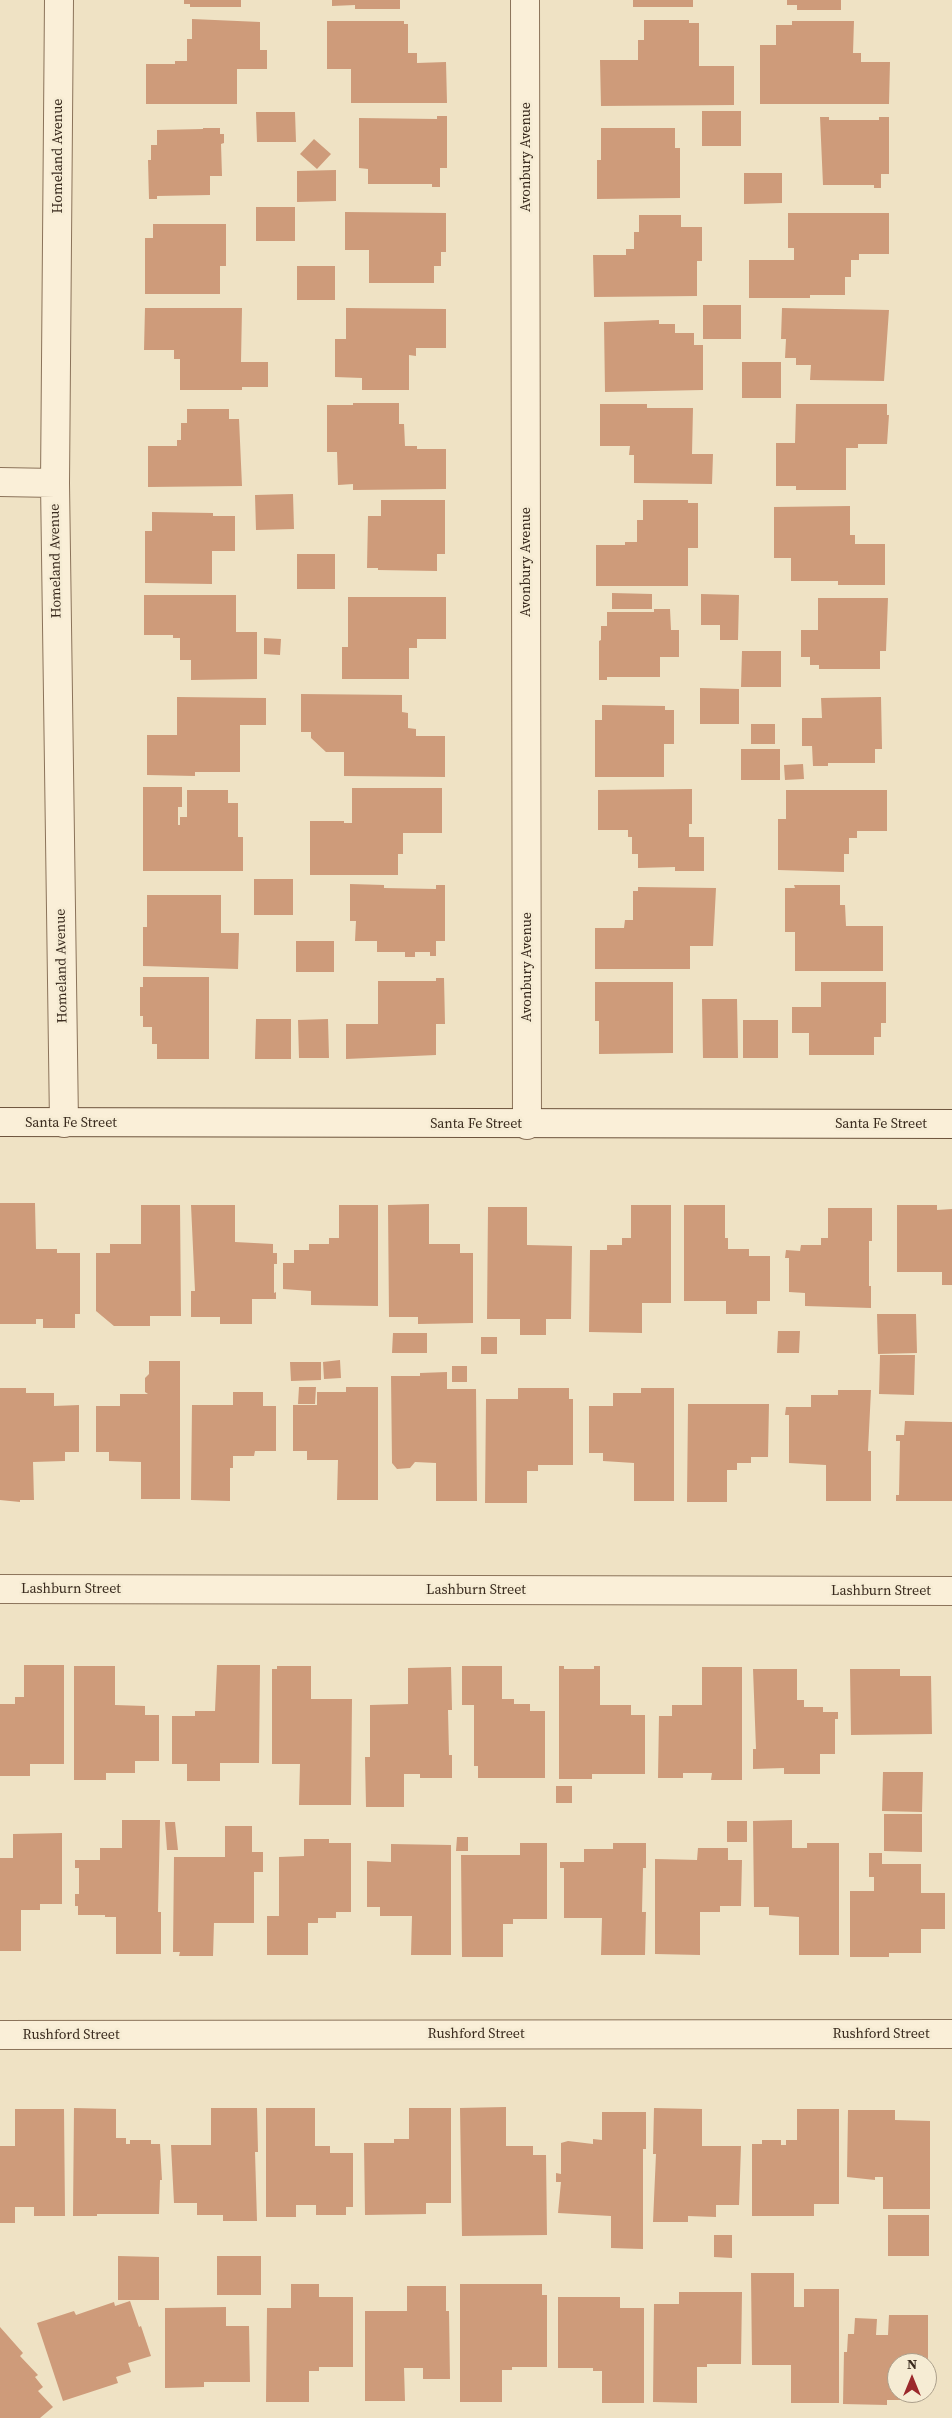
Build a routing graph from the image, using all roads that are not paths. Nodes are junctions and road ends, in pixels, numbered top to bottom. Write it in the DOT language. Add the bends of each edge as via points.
graph roads {
  1 [pos="59,0"];
  2 [pos="525,0"];
  3 [pos="0,482"];
  4 [pos="55,483"];
  5 [pos="0,1122"];
  6 [pos="64,1123"];
  7 [pos="527,1124"];
  8 [pos="952,1124"];
  9 [pos="0,1589"];
  10 [pos="952,1592"];
  11 [pos="952,2034"];
  12 [pos="0,2035"];
  1 -- 4 [label="street, Homeland Avenue"];
  2 -- 7 [label="street, Avonbury Avenue"];
  3 -- 4 [label="street"];
  4 -- 6 [label="street, Homeland Avenue"];
  5 -- 6 [label="street, Santa Fe Street"];
  6 -- 7 [label="street, Santa Fe Street"];
  7 -- 8 [label="street, Santa Fe Street"];
  9 -- 10 [label="street, Lashburn Street"];
  11 -- 12 [label="street, Rushford Street"];
}
